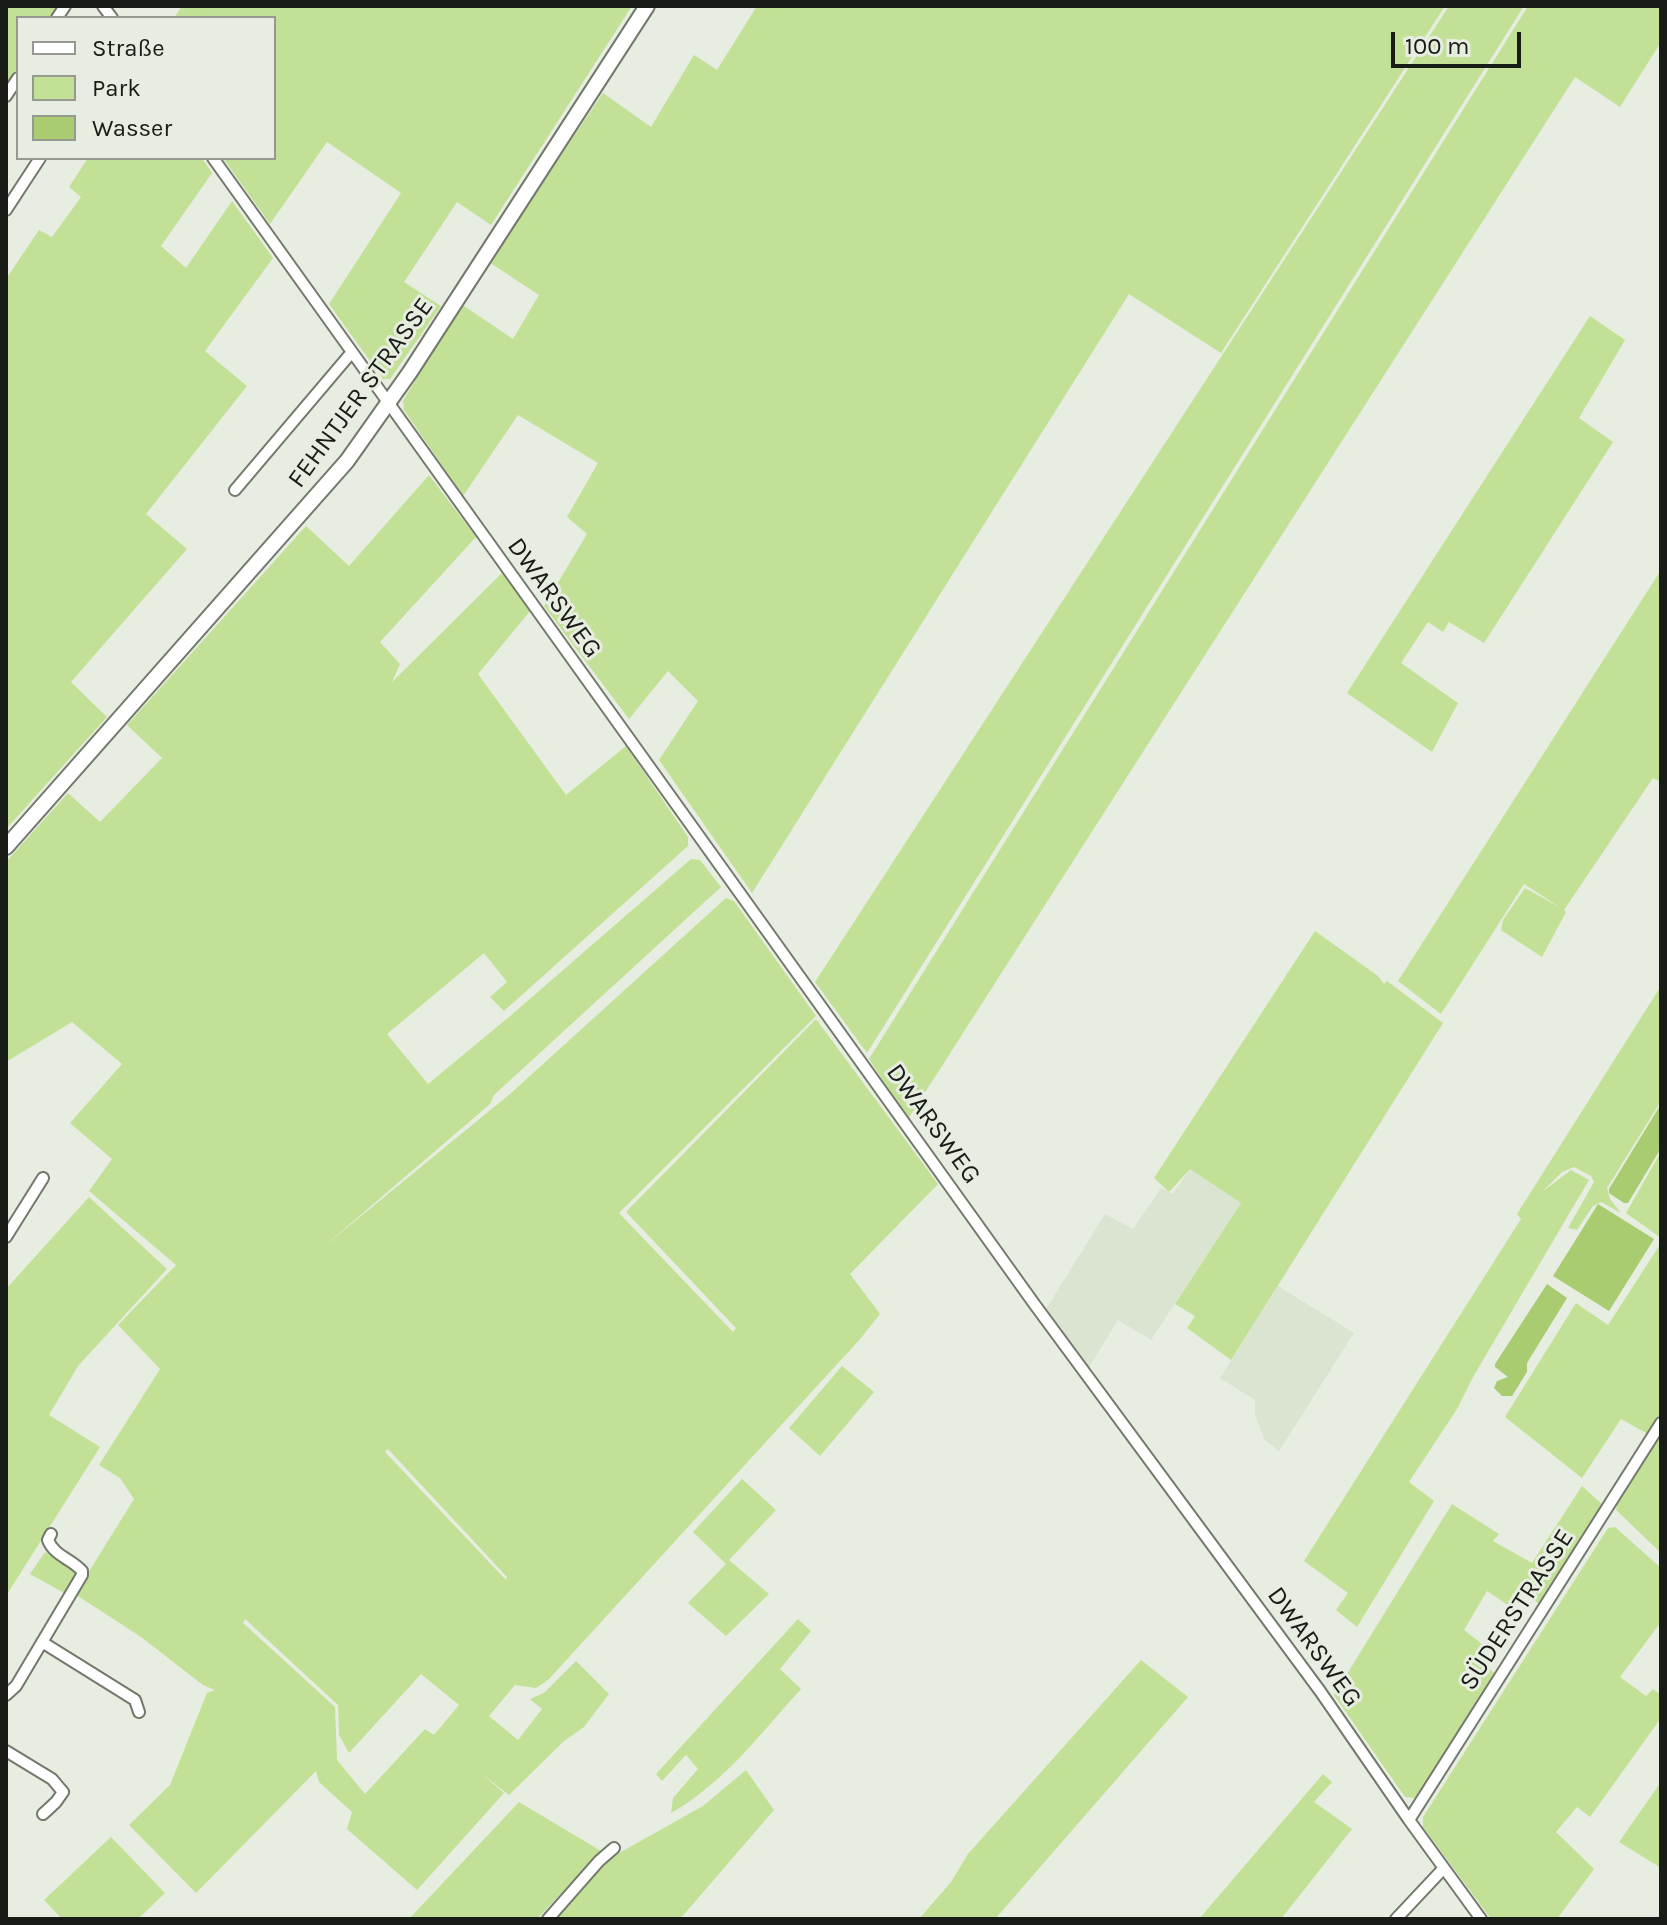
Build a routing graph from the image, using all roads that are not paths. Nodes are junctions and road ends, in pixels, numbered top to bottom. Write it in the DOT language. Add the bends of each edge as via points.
graph roads {
  1 [pos="647,6"];
  2 [pos="39,160"];
  3 [pos="214,160"];
  4 [pos="6,210"];
  5 [pos="352,352"];
  6 [pos="389,403"];
  7 [pos="235,490"];
  8 [pos="6,847"];
  9 [pos="43,1178"];
  10 [pos="6,1237"];
  11 [pos="1661,1423"];
  12 [pos="51,1534"];
  13 [pos="42,1642"];
  14 [pos="6,1695"];
  15 [pos="139,1712"];
  16 [pos="6,1751"];
  17 [pos="43,1814"];
  18 [pos="1409,1820"];
  19 [pos="614,1848"];
  20 [pos="1443,1869"];
  21 [pos="548,1919"];
  22 [pos="1396,1919"];
  23 [pos="1481,1919"];
  1 -- 6 [label="street, FEHNTJER STRASSE"];
  2 -- 4 [label="street"];
  3 -- 5 [label="street, DWARSWEG"];
  5 -- 6 [label="street, DWARSWEG"];
  5 -- 7 [label="street"];
  6 -- 8 [label="street, FEHNTJER STRASSE" via="312,504"];
  6 -- 18 [label="street, DWARSWEG"];
  9 -- 10 [label="street"];
  11 -- 18 [label="street, SÜDERSTRASSE"];
  12 -- 13 [label="street" via="52,1549 78,1565 82,1575"];
  13 -- 14 [label="street"];
  13 -- 15 [label="street" via="135,1700"];
  16 -- 17 [label="street" via="52,1779 63,1792"];
  18 -- 20 [label="street, DWARSWEG"];
  19 -- 21 [label="street"];
  20 -- 22 [label="street"];
  20 -- 23 [label="street, DWARSWEG"];
}
